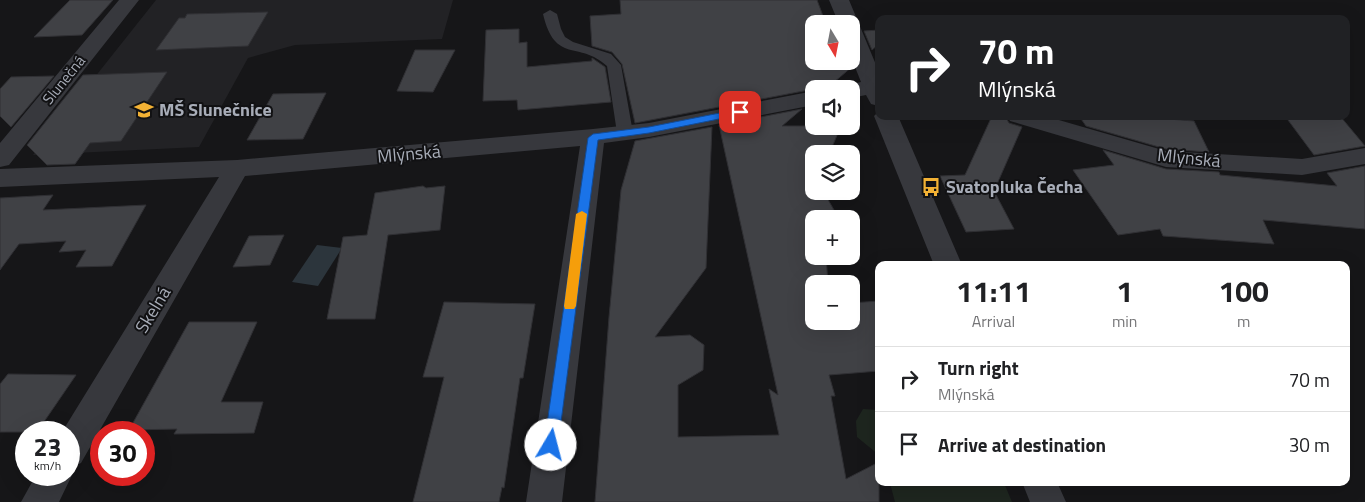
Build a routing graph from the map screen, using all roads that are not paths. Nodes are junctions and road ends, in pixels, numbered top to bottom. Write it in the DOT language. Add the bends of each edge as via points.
graph roads {
  1 [pos="129,0"];
  2 [pos="839,0"];
  3 [pos="550,14"];
  4 [pos="845,15"];
  5 [pos="860,51"];
  6 [pos="875,86"];
  7 [pos="860,91"];
  8 [pos="875,91"];
  9 [pos="805,100"];
  10 [pos="888,120"];
  11 [pos="1032,120"];
  12 [pos="625,133"];
  13 [pos="593,138"];
  14 [pos="1365,156"];
  15 [pos="0,159"];
  16 [pos="237,168"];
  17 [pos="0,178"];
  18 [pos="946,261"];
  19 [pos="80,433"];
  20 [pos="48,486"];
  21 [pos="1041,486"];
  22 [pos="39,502"];
  23 [pos="544,502"];
  24 [pos="1048,502"];
  1 -- 15 [label="street, Slunečná"];
  2 -- 4 [label="street"];
  3 -- 12 [label="lane" via="554,30 565,43 576,50 608,58 614,65"];
  5 -- 6 [label="street"];
  7 -- 8 [label="street"];
  9 -- 12 [label="street, Mlýnská"];
  10 -- 18 [label="street"];
  11 -- 14 [label="street, Mlýnská" via="1166,159 1302,168"];
  12 -- 13 [label="street, Mlýnská"];
  13 -- 16 [label="street, Mlýnská"];
  13 -- 23 [label="street"];
  16 -- 17 [label="street, Mlýnská"];
  16 -- 19 [label="street, Skelná"];
  20 -- 22 [label="street"];
  21 -- 24 [label="street"];
}
